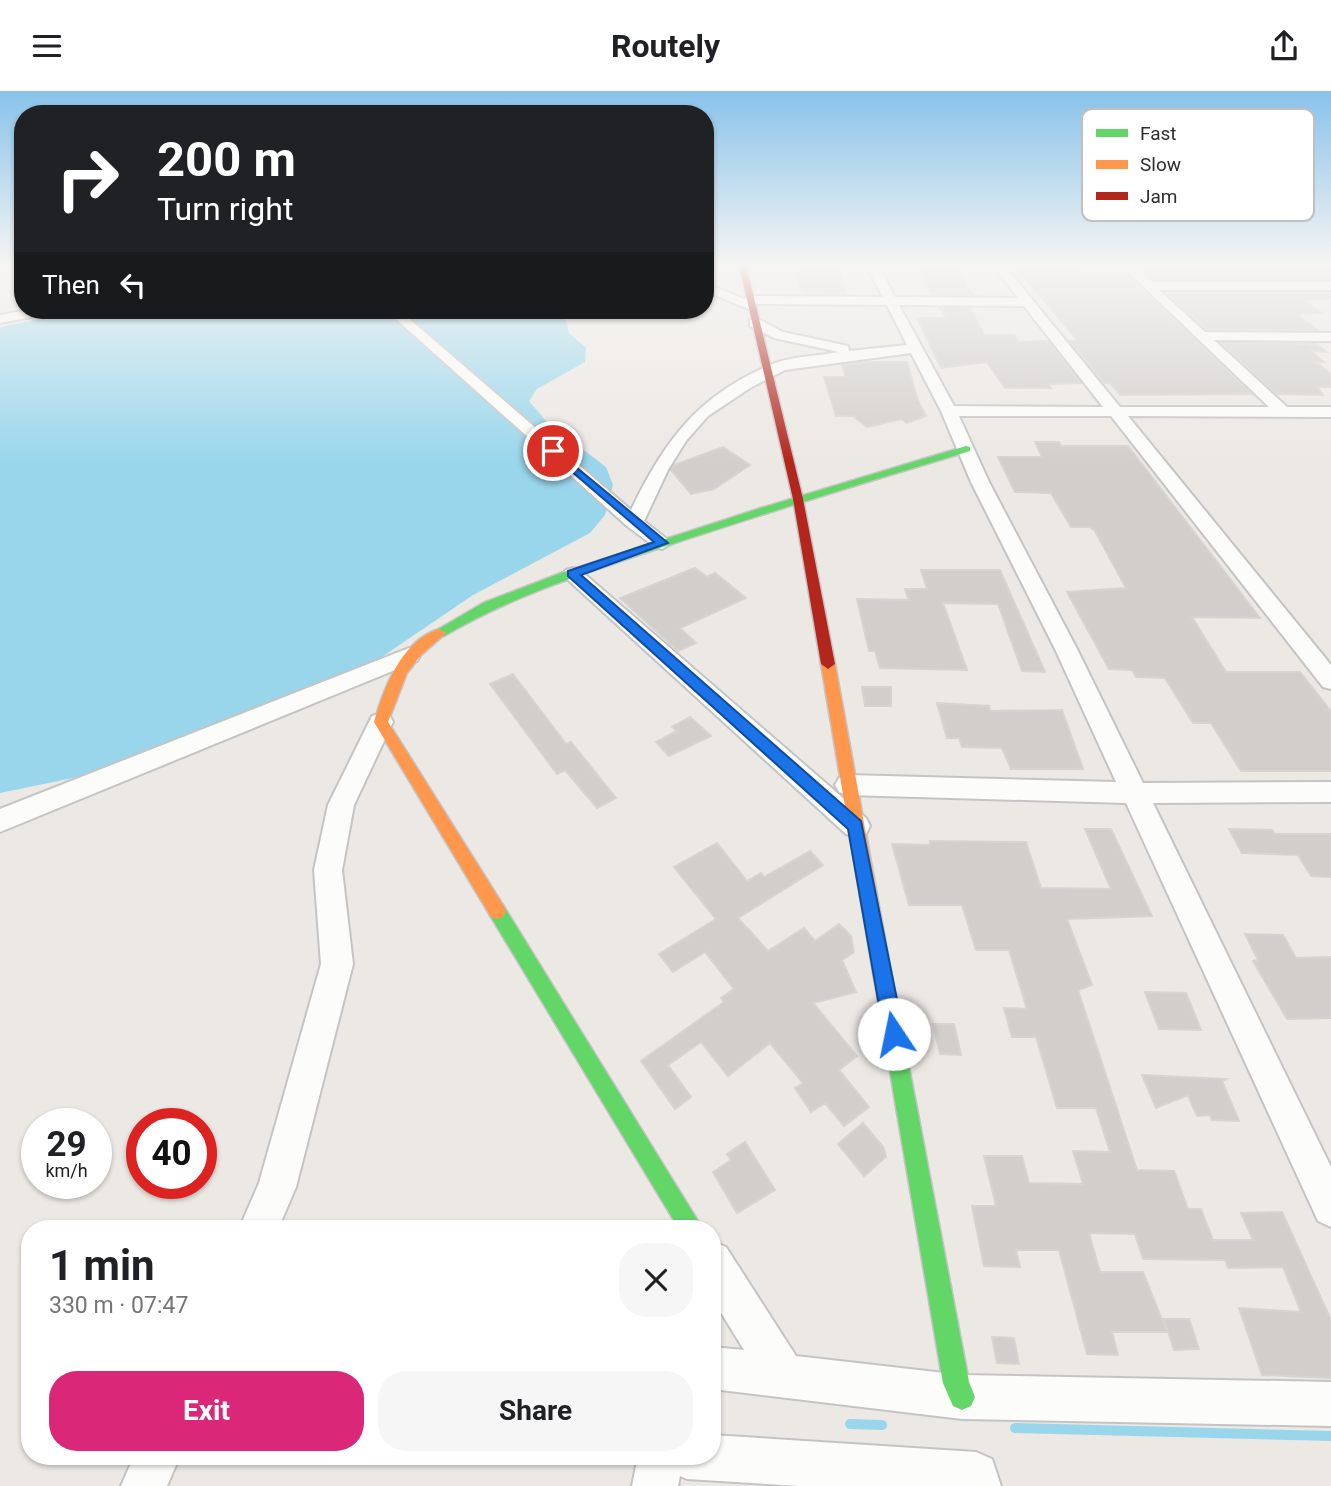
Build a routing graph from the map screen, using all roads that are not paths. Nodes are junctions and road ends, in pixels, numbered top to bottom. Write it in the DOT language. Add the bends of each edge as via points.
graph roads {
  1 [pos="415,330"];
  2 [pos="757,330"];
  3 [pos="772,330"];
  4 [pos="906,330"];
  5 [pos="1048,330"];
  6 [pos="1196,330"];
  7 [pos="1202,336"];
  8 [pos="1331,337"];
  9 [pos="916,348"];
  10 [pos="862,353"];
  11 [pos="768,373"];
  12 [pos="949,411"];
  13 [pos="1114,411"];
  14 [pos="1283,412"];
  15 [pos="1331,412"];
  16 [pos="966,449"];
  17 [pos="798,499"];
  18 [pos="634,522"];
  19 [pos="662,543"];
  20 [pos="573,574"];
  21 [pos="409,656"];
  22 [pos="1331,681"];
  23 [pos="381,722"];
  24 [pos="848,785"];
  25 [pos="1331,792"];
  26 [pos="1136,793"];
  27 [pos="0,821"];
  28 [pos="856,826"];
  29 [pos="1331,1208"];
  30 [pos="262,1220"];
  31 [pos="686,1220"];
  32 [pos="721,1275"];
  33 [pos="721,1367"];
  34 [pos="721,1368"];
  35 [pos="962,1397"];
  36 [pos="1331,1404"];
  37 [pos="721,1458"];
  38 [pos="152,1465"];
  39 [pos="659,1465"];
  40 [pos="144,1486"];
  41 [pos="655,1486"];
  42 [pos="978,1486"];
  1 -- 18 [label="street"];
  2 -- 11 [label="street"];
  3 -- 10 [label="street"];
  4 -- 9 [label="street"];
  5 -- 13 [label="street"];
  6 -- 7 [label="street"];
  7 -- 8 [label="street"];
  7 -- 14 [label="street"];
  9 -- 10 [label="street"];
  9 -- 12 [label="street"];
  10 -- 11 [label="street" via="781,366"];
  11 -- 17 [label="street"];
  11 -- 18 [label="street" via="702,413 659,470"];
  12 -- 13 [label="street"];
  12 -- 16 [label="street"];
  13 -- 14 [label="street"];
  13 -- 22 [label="street"];
  14 -- 15 [label="street"];
  16 -- 17 [label="street"];
  16 -- 26 [label="street"];
  17 -- 19 [label="street"];
  17 -- 24 [label="street"];
  18 -- 19 [label="street"];
  19 -- 20 [label="street"];
  20 -- 21 [label="street" via="471,613"];
  20 -- 28 [label="street"];
  21 -- 23 [label="street"];
  21 -- 27 [label="street"];
  23 -- 30 [label="street" via="341,805 328,870 337,964 277,1187"];
  23 -- 31 [label="street"];
  24 -- 26 [label="street"];
  24 -- 28 [label="street"];
  25 -- 26 [label="street"];
  26 -- 29 [label="street"];
  28 -- 35 [label="street"];
  32 -- 33 [label="street" via="780,1370"];
  34 -- 35 [label="street"];
  35 -- 36 [label="street"];
  37 -- 42 [label="street" via="976,1475"];
  38 -- 40 [label="street"];
  39 -- 41 [label="street"];
}
